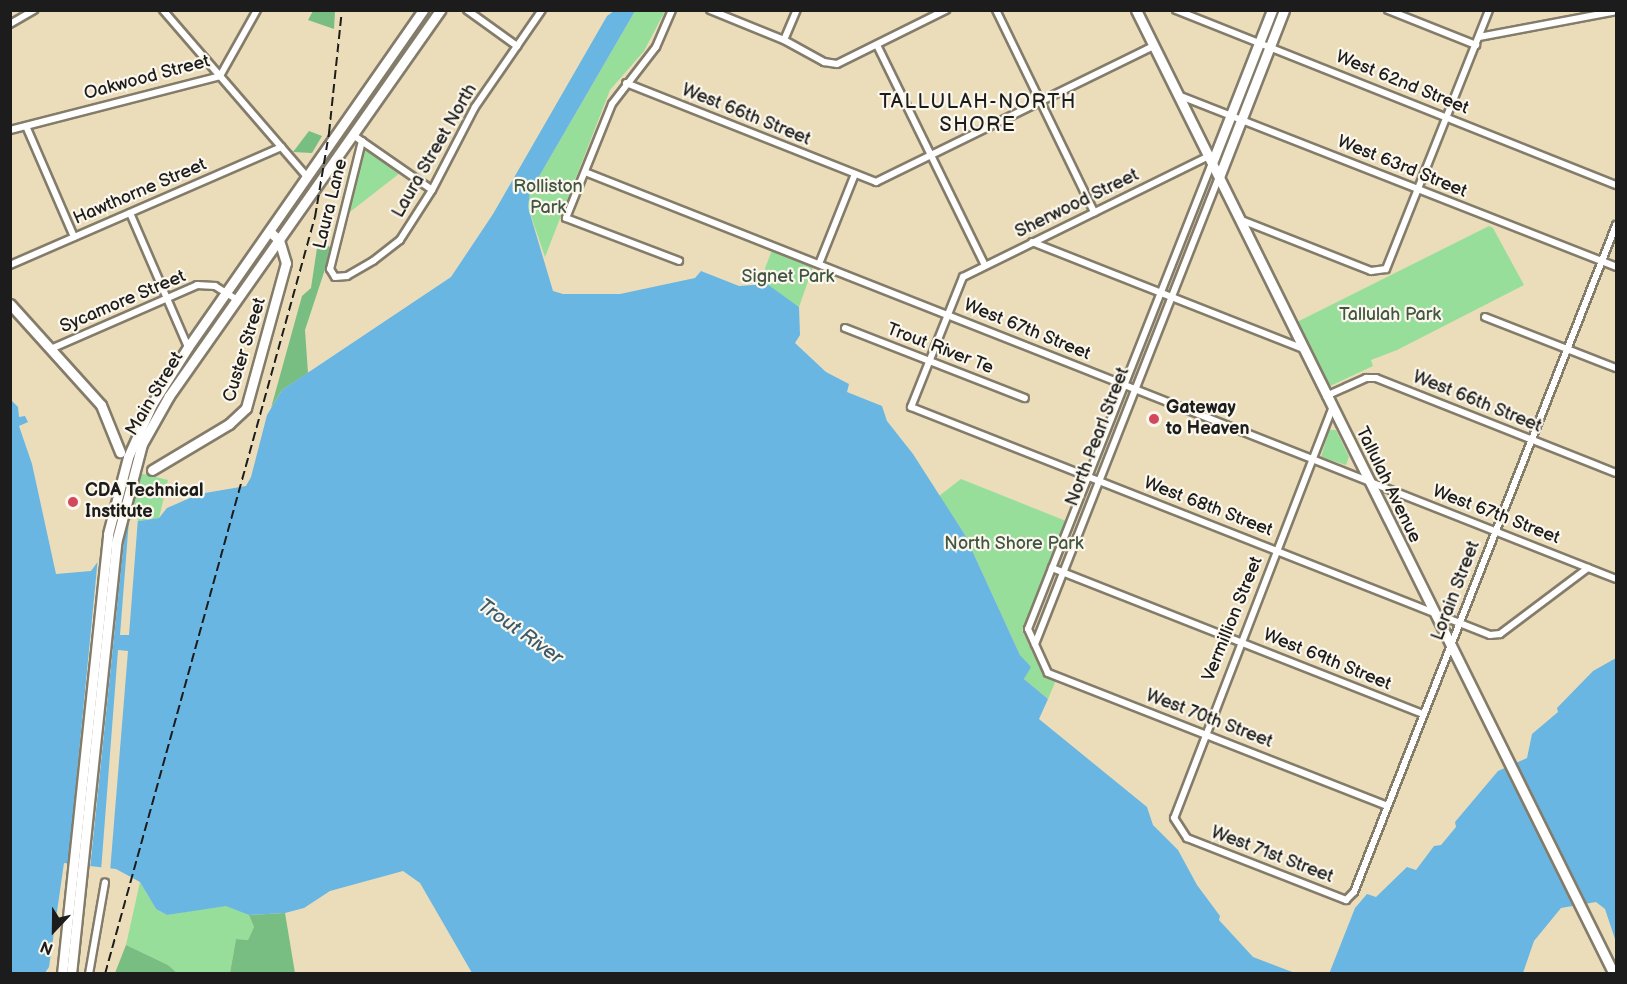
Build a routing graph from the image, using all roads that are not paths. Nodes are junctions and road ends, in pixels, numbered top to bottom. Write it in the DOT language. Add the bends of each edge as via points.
graph roads {
  1 [pos="34,10"];
  2 [pos="163,10"];
  3 [pos="257,10"];
  4 [pos="423,10"];
  5 [pos="438,10"];
  6 [pos="467,10"];
  7 [pos="542,10"];
  8 [pos="672,10"];
  9 [pos="710,10"];
  10 [pos="797,10"];
  11 [pos="946,10"];
  12 [pos="996,10"];
  13 [pos="1136,10"];
  14 [pos="1176,10"];
  15 [pos="1272,10"];
  16 [pos="1284,10"];
  17 [pos="1388,10"];
  18 [pos="1489,10"];
  19 [pos="1617,11"];
  20 [pos="171,14"];
  21 [pos="10,24"];
  22 [pos="1479,37"];
  23 [pos="784,40"];
  24 [pos="1259,43"];
  25 [pos="877,45"];
  26 [pos="1476,45"];
  27 [pos="517,46"];
  28 [pos="1154,46"];
  29 [pos="1270,47"];
  30 [pos="220,75"];
  31 [pos="626,83"];
  32 [pos="368,89"];
  33 [pos="1178,94"];
  34 [pos="380,97"];
  35 [pos="1041,102"];
  36 [pos="1231,115"];
  37 [pos="1448,117"];
  38 [pos="1241,119"];
  39 [pos="26,126"];
  40 [pos="10,130"];
  41 [pos="353,135"];
  42 [pos="362,141"];
  43 [pos="282,147"];
  44 [pos="931,156"];
  45 [pos="1211,160"];
  46 [pos="585,172"];
  47 [pos="855,174"];
  48 [pos="307,177"];
  49 [pos="1219,177"];
  50 [pos="1617,185"];
  51 [pos="432,190"];
  52 [pos="1419,190"];
  53 [pos="1094,212"];
  54 [pos="130,213"];
  55 [pos="1239,219"];
  56 [pos="1617,225"];
  57 [pos="269,231"];
  58 [pos="74,237"];
  59 [pos="279,240"];
  60 [pos="1032,243"];
  61 [pos="679,261"];
  62 [pos="1602,262"];
  63 [pos="819,264"];
  64 [pos="10,265"];
  65 [pos="985,265"];
  66 [pos="1617,267"];
  67 [pos="331,274"];
  68 [pos="226,292"];
  69 [pos="1160,293"];
  70 [pos="1171,297"];
  71 [pos="167,298"];
  72 [pos="237,300"];
  73 [pos="10,304"];
  74 [pos="947,314"];
  75 [pos="1485,316"];
  76 [pos="845,328"];
  77 [pos="188,347"];
  78 [pos="53,348"];
  79 [pos="1567,348"];
  80 [pos="1303,349"];
  81 [pos="929,361"];
  82 [pos="1617,368"];
  83 [pos="1124,385"];
  84 [pos="1134,389"];
  85 [pos="1326,396"];
  86 [pos="1024,398"];
  87 [pos="1332,409"];
  88 [pos="1532,440"];
  89 [pos="139,442"];
  90 [pos="120,452"];
  91 [pos="1312,460"];
  92 [pos="152,470"];
  93 [pos="1617,473"];
  94 [pos="1088,477"];
  95 [pos="1099,481"];
  96 [pos="1368,481"];
  97 [pos="1496,531"];
  98 [pos="1277,550"];
  99 [pos="1052,568"];
  100 [pos="1588,568"];
  101 [pos="1062,572"];
  102 [pos="1617,579"];
  103 [pos="1433,612"];
  104 [pos="1460,623"];
  105 [pos="1241,642"];
  106 [pos="1035,644"];
  107 [pos="1450,646"];
  108 [pos="1423,714"];
  109 [pos="1204,733"];
  110 [pos="1387,806"];
  111 [pos="1186,838"];
  112 [pos="79,871"];
  113 [pos="105,882"];
  114 [pos="1346,900"];
  115 [pos="62,974"];
  116 [pos="71,974"];
  117 [pos="88,974"];
  118 [pos="1614,974"];
  1 -- 21 [label="street"];
  2 -- 20 [label="street"];
  3 -- 30 [label="street, Oakwood Street"];
  4 -- 32 [label="main road, Main Street"];
  5 -- 34 [label="main road, Main Street"];
  6 -- 27 [label="street"];
  7 -- 27 [label="street, Laura Street North"];
  8 -- 31 [label="street" via="656,47"];
  9 -- 23 [label="street"];
  10 -- 23 [label="street"];
  11 -- 25 [label="street"];
  12 -- 35 [label="street"];
  13 -- 28 [label="main road, Tallulah Avenue"];
  14 -- 24 [label="street, West 62nd Street"];
  15 -- 24 [label="main road, North Pearl Street"];
  16 -- 29 [label="main road, North Pearl Street"];
  17 -- 26 [label="street"];
  18 -- 22 [label="street"];
  19 -- 22 [label="street"];
  20 -- 30 [label="street"];
  22 -- 26 [label="street"];
  23 -- 25 [label="street" via="824,62 837,64"];
  24 -- 29 [label="street, West 62nd Street"];
  24 -- 36 [label="main road, North Pearl Street"];
  25 -- 44 [label="street"];
  26 -- 37 [label="street"];
  27 -- 51 [label="street, Laura Street North" via="470,117"];
  28 -- 33 [label="main road, Tallulah Avenue"];
  28 -- 35 [label="street, West 66th Street"];
  29 -- 37 [label="street, West 62nd Street"];
  29 -- 38 [label="main road, North Pearl Street"];
  30 -- 39 [label="street, Oakwood Street"];
  30 -- 43 [label="street"];
  31 -- 46 [label="street" via="612,104"];
  31 -- 47 [label="street, West 66th Street"];
  32 -- 34 [label="street"];
  32 -- 48 [label="main road, Main Street"];
  33 -- 36 [label="street, West 63rd Street"];
  33 -- 45 [label="main road, Tallulah Avenue"];
  34 -- 41 [label="main road, Main Street"];
  35 -- 44 [label="street, West 66th Street"];
  35 -- 53 [label="street"];
  36 -- 38 [label="street, West 63rd Street"];
  36 -- 45 [label="main road, North Pearl Street"];
  37 -- 50 [label="street, West 62nd Street"];
  37 -- 52 [label="street"];
  38 -- 49 [label="main road, North Pearl Street"];
  38 -- 52 [label="street, West 63rd Street"];
  39 -- 40 [label="street, Oakwood Street"];
  39 -- 58 [label="street"];
  41 -- 42 [label="street"];
  41 -- 59 [label="main road, Main Street"];
  42 -- 51 [label="street"];
  42 -- 67 [label="street, Laura Lane"];
  43 -- 48 [label="street"];
  43 -- 54 [label="street, Hawthorne Street"];
  44 -- 47 [label="street, West 66th Street" via="876,182"];
  44 -- 65 [label="street"];
  45 -- 49 [label="main road, Tallulah Avenue"];
  45 -- 53 [label="street, Sherwood Street"];
  45 -- 69 [label="street, North Pearl Street"];
  46 -- 61 [label="street" via="566,218"];
  46 -- 63 [label="street, West 67th Street"];
  47 -- 63 [label="street"];
  48 -- 57 [label="main road, Main Street"];
  49 -- 55 [label="main road, Tallulah Avenue"];
  49 -- 70 [label="street, North Pearl Street"];
  51 -- 67 [label="street, Laura Street North" via="413,222 387,251 347,276"];
  52 -- 55 [label="street" via="1390,265 1382,272"];
  52 -- 62 [label="street, West 63rd Street"];
  53 -- 60 [label="street, Sherwood Street"];
  54 -- 58 [label="street, Hawthorne Street"];
  54 -- 71 [label="street"];
  55 -- 80 [label="main road, Tallulah Avenue"];
  56 -- 62 [label="street, Lorain Street"];
  57 -- 59 [label="main road"];
  57 -- 68 [label="main road, Main Street"];
  58 -- 64 [label="street, Hawthorne Street"];
  59 -- 72 [label="main road, Main Street"];
  59 -- 92 [label="main road, Custer Street" via="286,263 284,277 246,408 230,424"];
  60 -- 65 [label="street, Sherwood Street"];
  60 -- 69 [label="street"];
  62 -- 66 [label="street, West 63rd Street"];
  62 -- 79 [label="street, Lorain Street"];
  63 -- 74 [label="street, West 67th Street"];
  65 -- 74 [label="street, Sherwood Street" via="960,281"];
  68 -- 71 [label="street, Sycamore Street" via="207,284"];
  68 -- 72 [label="street, Sycamore Street"];
  68 -- 77 [label="main road, Main Street"];
  69 -- 70 [label="street"];
  69 -- 83 [label="street, North Pearl Street"];
  70 -- 80 [label="street"];
  70 -- 84 [label="street, North Pearl Street"];
  71 -- 77 [label="street"];
  71 -- 78 [label="street, Sycamore Street"];
  72 -- 89 [label="main road, Main Street"];
  73 -- 78 [label="main road"];
  74 -- 81 [label="street"];
  74 -- 83 [label="street, West 67th Street"];
  75 -- 79 [label="street"];
  76 -- 81 [label="street, Trout River Te"];
  77 -- 89 [label="main road, Main Street"];
  78 -- 90 [label="main road" via="100,405"];
  79 -- 82 [label="street"];
  79 -- 88 [label="street, Lorain Street"];
  80 -- 85 [label="main road, Tallulah Avenue"];
  81 -- 86 [label="street, Trout River Te"];
  81 -- 94 [label="street, West 68th Street" via="911,407"];
  83 -- 84 [label="street, West 67th Street"];
  83 -- 94 [label="street, North Pearl Street"];
  84 -- 91 [label="street, West 67th Street"];
  84 -- 95 [label="street, North Pearl Street"];
  85 -- 87 [label="main road, Tallulah Avenue"];
  85 -- 88 [label="street, West 66th Street" via="1371,377"];
  87 -- 91 [label="street, Vermillion Street"];
  87 -- 96 [label="main road, Tallulah Avenue"];
  88 -- 93 [label="street, West 66th Street"];
  88 -- 97 [label="street, Lorain Street"];
  89 -- 112 [label="main road, Main Street" via="116,492 108,534"];
  91 -- 96 [label="street, West 67th Street"];
  91 -- 98 [label="street, Vermillion Street"];
  94 -- 95 [label="street, West 68th Street"];
  94 -- 99 [label="street, North Pearl Street"];
  95 -- 98 [label="street, West 68th Street"];
  95 -- 101 [label="street, North Pearl Street"];
  96 -- 97 [label="street, West 67th Street"];
  96 -- 103 [label="main road, Tallulah Avenue"];
  97 -- 100 [label="street, West 67th Street"];
  97 -- 104 [label="street, Lorain Street"];
  98 -- 103 [label="street, West 68th Street"];
  98 -- 105 [label="street, Vermillion Street"];
  99 -- 101 [label="street, West 69th Street"];
  99 -- 106 [label="street, North Pearl Street" via="1028,629"];
  100 -- 102 [label="street, West 67th Street"];
  100 -- 104 [label="street, West 68th Street" via="1495,635"];
  101 -- 105 [label="street, West 69th Street"];
  101 -- 106 [label="street, North Pearl Street"];
  103 -- 104 [label="street, West 68th Street"];
  103 -- 107 [label="main road, Tallulah Avenue"];
  104 -- 107 [label="street, Lorain Street"];
  105 -- 108 [label="street, West 69th Street"];
  105 -- 109 [label="street, Vermillion Street"];
  106 -- 109 [label="street, West 70th Street" via="1048,673"];
  107 -- 108 [label="street, Lorain Street"];
  107 -- 118 [label="main road, Tallulah Avenue" via="1511,760"];
  108 -- 110 [label="street, Lorain Street"];
  109 -- 110 [label="street, West 70th Street"];
  109 -- 111 [label="street, Vermillion Street" via="1174,811 1178,828"];
  110 -- 114 [label="street, Lorain Street" via="1354,892"];
  111 -- 114 [label="street, West 71st Street"];
  112 -- 115 [label="main road, Main Street"];
  112 -- 116 [label="main road, Main Street"];
  113 -- 117 [label="street"];
}
